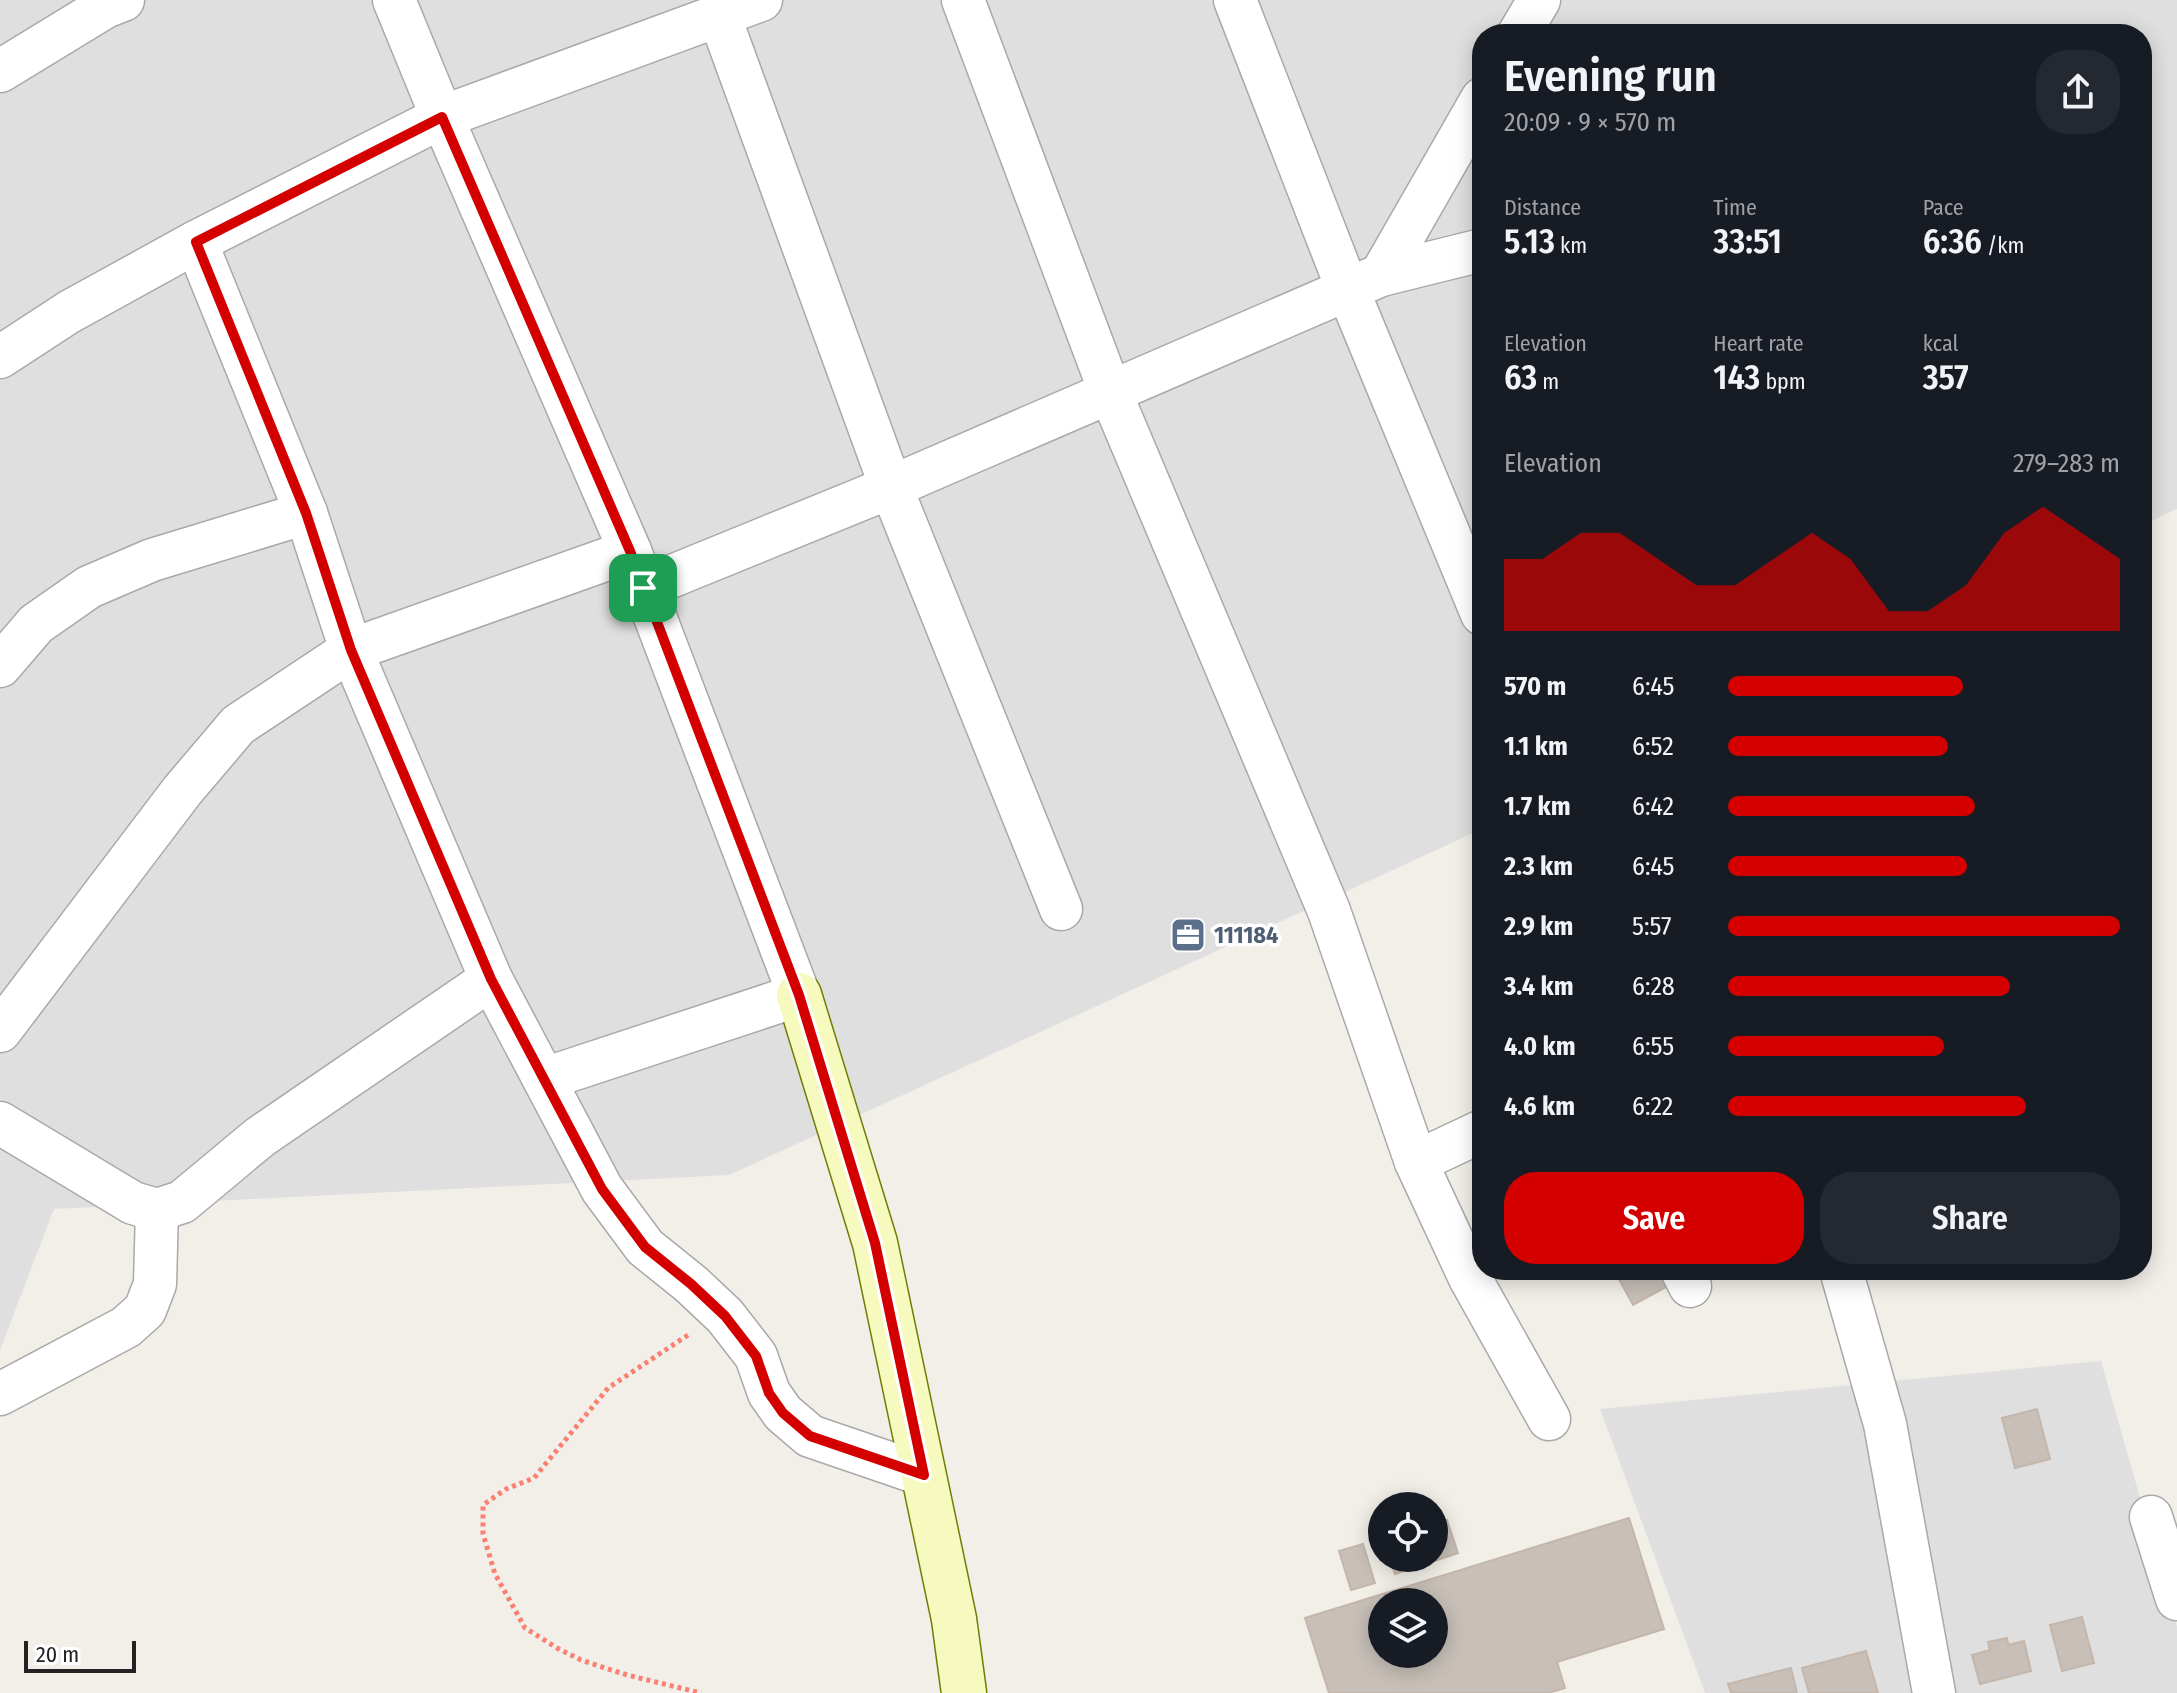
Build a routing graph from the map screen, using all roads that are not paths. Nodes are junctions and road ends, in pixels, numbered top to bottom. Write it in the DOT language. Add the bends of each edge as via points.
graph roads {
  1 [pos="394,0"];
  2 [pos="761,0"];
  3 [pos="963,0"];
  4 [pos="1235,0"];
  5 [pos="1539,0"];
  6 [pos="109,2"];
  7 [pos="719,15"];
  8 [pos="1525,24"];
  9 [pos="0,71"];
  10 [pos="1472,114"];
  11 [pos="442,117"];
  12 [pos="196,242"];
  13 [pos="1472,253"];
  14 [pos="1364,281"];
  15 [pos="0,357"];
  16 [pos="1111,394"];
  17 [pos="891,487"];
  18 [pos="306,513"];
  19 [pos="636,570"];
  20 [pos="1472,586"];
  21 [pos="351,650"];
  22 [pos="0,666"];
  23 [pos="1061,909"];
  24 [pos="491,979"];
  25 [pos="799,995"];
  26 [pos="0,1031"];
  27 [pos="544,1079"];
  28 [pos="0,1123"];
  29 [pos="1472,1136"];
  30 [pos="1416,1162"];
  31 [pos="157,1210"];
  32 [pos="1844,1280"];
  33 [pos="0,1394"];
  34 [pos="1549,1419"];
  35 [pos="924,1475"];
  36 [pos="2151,1517"];
  37 [pos="2177,1599"];
  38 [pos="964,1693"];
  39 [pos="1934,1693"];
  1 -- 11 [label="street"];
  2 -- 7 [label="street"];
  3 -- 16 [label="street"];
  4 -- 14 [label="street"];
  5 -- 8 [label="street"];
  6 -- 9 [label="street"];
  7 -- 11 [label="street"];
  7 -- 17 [label="street"];
  10 -- 14 [label="street"];
  11 -- 12 [label="street"];
  11 -- 19 [label="street"];
  12 -- 15 [label="street"];
  12 -- 18 [label="street"];
  13 -- 14 [label="street"];
  14 -- 16 [label="street"];
  14 -- 20 [label="street"];
  16 -- 17 [label="street"];
  16 -- 30 [label="street" via="1329,911"];
  17 -- 19 [label="street"];
  17 -- 23 [label="street"];
  18 -- 21 [label="street"];
  18 -- 22 [label="street" via="152,560 89,587 36,624"];
  19 -- 21 [label="street"];
  19 -- 25 [label="street"];
  21 -- 24 [label="street"];
  21 -- 26 [label="street" via="238,725"];
  24 -- 27 [label="street"];
  24 -- 31 [label="street" via="260,1137 182,1202"];
  25 -- 27 [label="street"];
  25 -- 35 [label="street" via="875,1243"];
  27 -- 35 [label="street" via="602,1189 645,1247 725,1316 756,1356 769,1393 783,1413 810,1436"];
  28 -- 31 [label="street" via="133,1203"];
  29 -- 30 [label="street"];
  30 -- 34 [label="street" via="1470,1278"];
  31 -- 33 [label="street" via="155,1284 145,1310 126,1327"];
  32 -- 39 [label="street" via="1885,1424"];
  35 -- 38 [label="street"];
  36 -- 37 [label="street"];
}
